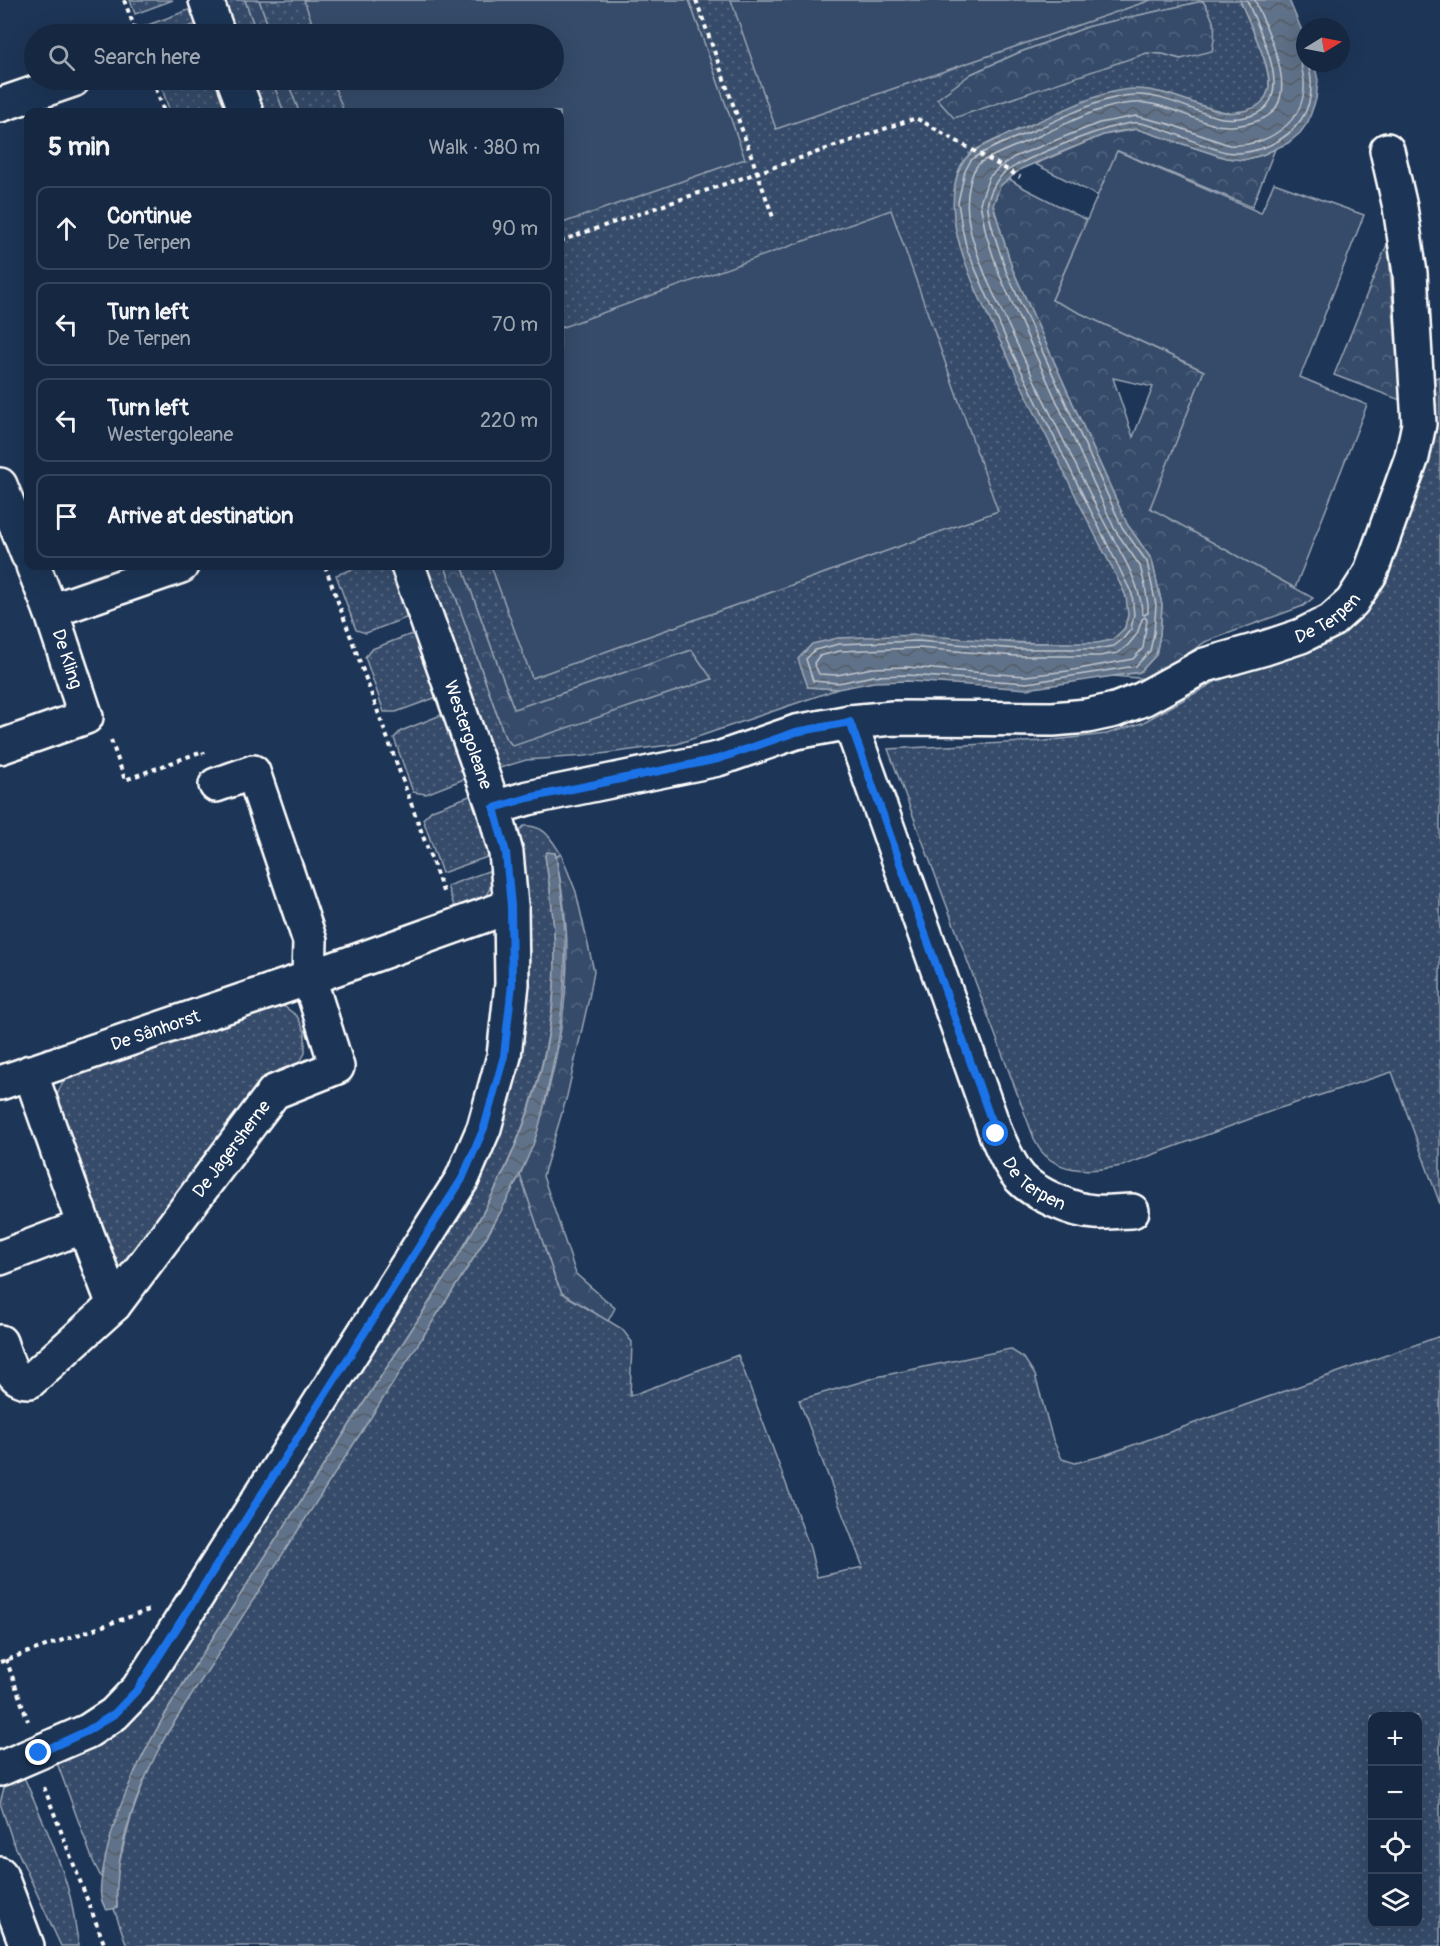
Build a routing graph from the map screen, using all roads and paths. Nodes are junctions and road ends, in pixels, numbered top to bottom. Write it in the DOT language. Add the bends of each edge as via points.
graph roads {
  1 [pos="124,0"];
  2 [pos="696,0"];
  3 [pos="133,24"];
  4 [pos="43,90"];
  5 [pos="157,90"];
  6 [pos="238,90"];
  7 [pos="0,105"];
  8 [pos="164,108"];
  9 [pos="244,108"];
  10 [pos="1387,150"];
  11 [pos="757,173"];
  12 [pos="1020,177"];
  13 [pos="774,220"];
  14 [pos="564,240"];
  15 [pos="0,485"];
  16 [pos="24,545"];
  17 [pos="35,570"];
  18 [pos="169,570"];
  19 [pos="327,570"];
  20 [pos="409,570"];
  21 [pos="51,611"];
  22 [pos="86,717"];
  23 [pos="850,722"];
  24 [pos="0,747"];
  25 [pos="216,785"];
  26 [pos="494,808"];
  27 [pos="511,906"];
  28 [pos="455,926"];
  29 [pos="309,978"];
  30 [pos="30,1072"];
  31 [pos="0,1083"];
  32 [pos="1132,1211"];
  33 [pos="84,1226"];
  34 [pos="0,1258"];
  35 [pos="114,1305"];
  36 [pos="0,1342"];
  37 [pos="184,1616"];
  38 [pos="6,1659"];
  39 [pos="0,1662"];
  40 [pos="35,1754"];
  41 [pos="0,1769"];
  42 [pos="0,1874"];
  43 [pos="27,1946"];
  44 [pos="105,1946"];
  1 -- 3 [label="path"];
  2 -- 11 [label="path"];
  4 -- 7 [label="street"];
  5 -- 8 [label="path"];
  6 -- 9 [label="street"];
  10 -- 23 [label="street, De Terpen" via="1410,273 1419,424 1412,457 1370,574 1352,602 1330,621 1300,636 1205,665 1115,710 1053,719 893,718"];
  11 -- 12 [label="path" via="916,118"];
  11 -- 13 [label="path"];
  11 -- 14 [label="path"];
  15 -- 16 [label="street"];
  17 -- 21 [label="street"];
  18 -- 21 [label="street, De Kling"];
  19 -- 28 [label="path"];
  20 -- 26 [label="street, Westergoleane"];
  21 -- 22 [label="street, De Kling"];
  22 -- 24 [label="street"];
  22 -- 25 [label="path" via="106,726 125,780 203,752"];
  23 -- 26 [label="street, De Terpen" via="796,732 718,759"];
  23 -- 32 [label="street, De Terpen" via="1007,1160 1022,1179 1070,1206 1094,1212"];
  25 -- 29 [label="street" via="253,772 310,941"];
  26 -- 27 [label="street, Westergoleane" via="506,853"];
  27 -- 28 [label="street, De Sânhorst"];
  27 -- 37 [label="street, Westergoleane" via="512,984 504,1056 484,1128 462,1179"];
  28 -- 29 [label="street, De Sânhorst"];
  29 -- 30 [label="street, De Sânhorst"];
  29 -- 35 [label="street, De Jagersherne" via="336,1067 274,1092"];
  30 -- 31 [label="street, De Sânhorst"];
  30 -- 33 [label="street"];
  33 -- 34 [label="street"];
  33 -- 35 [label="street"];
  35 -- 36 [label="street, De Jagersherne" via="30,1381 15,1377"];
  37 -- 38 [label="path" via="166,1604"];
  37 -- 40 [label="street, Westergoleane" via="138,1689 114,1714"];
  38 -- 39 [label="path"];
  38 -- 40 [label="path"];
  40 -- 41 [label="street, Westergoleane"];
  40 -- 44 [label="path"];
  42 -- 43 [label="street"];
}
